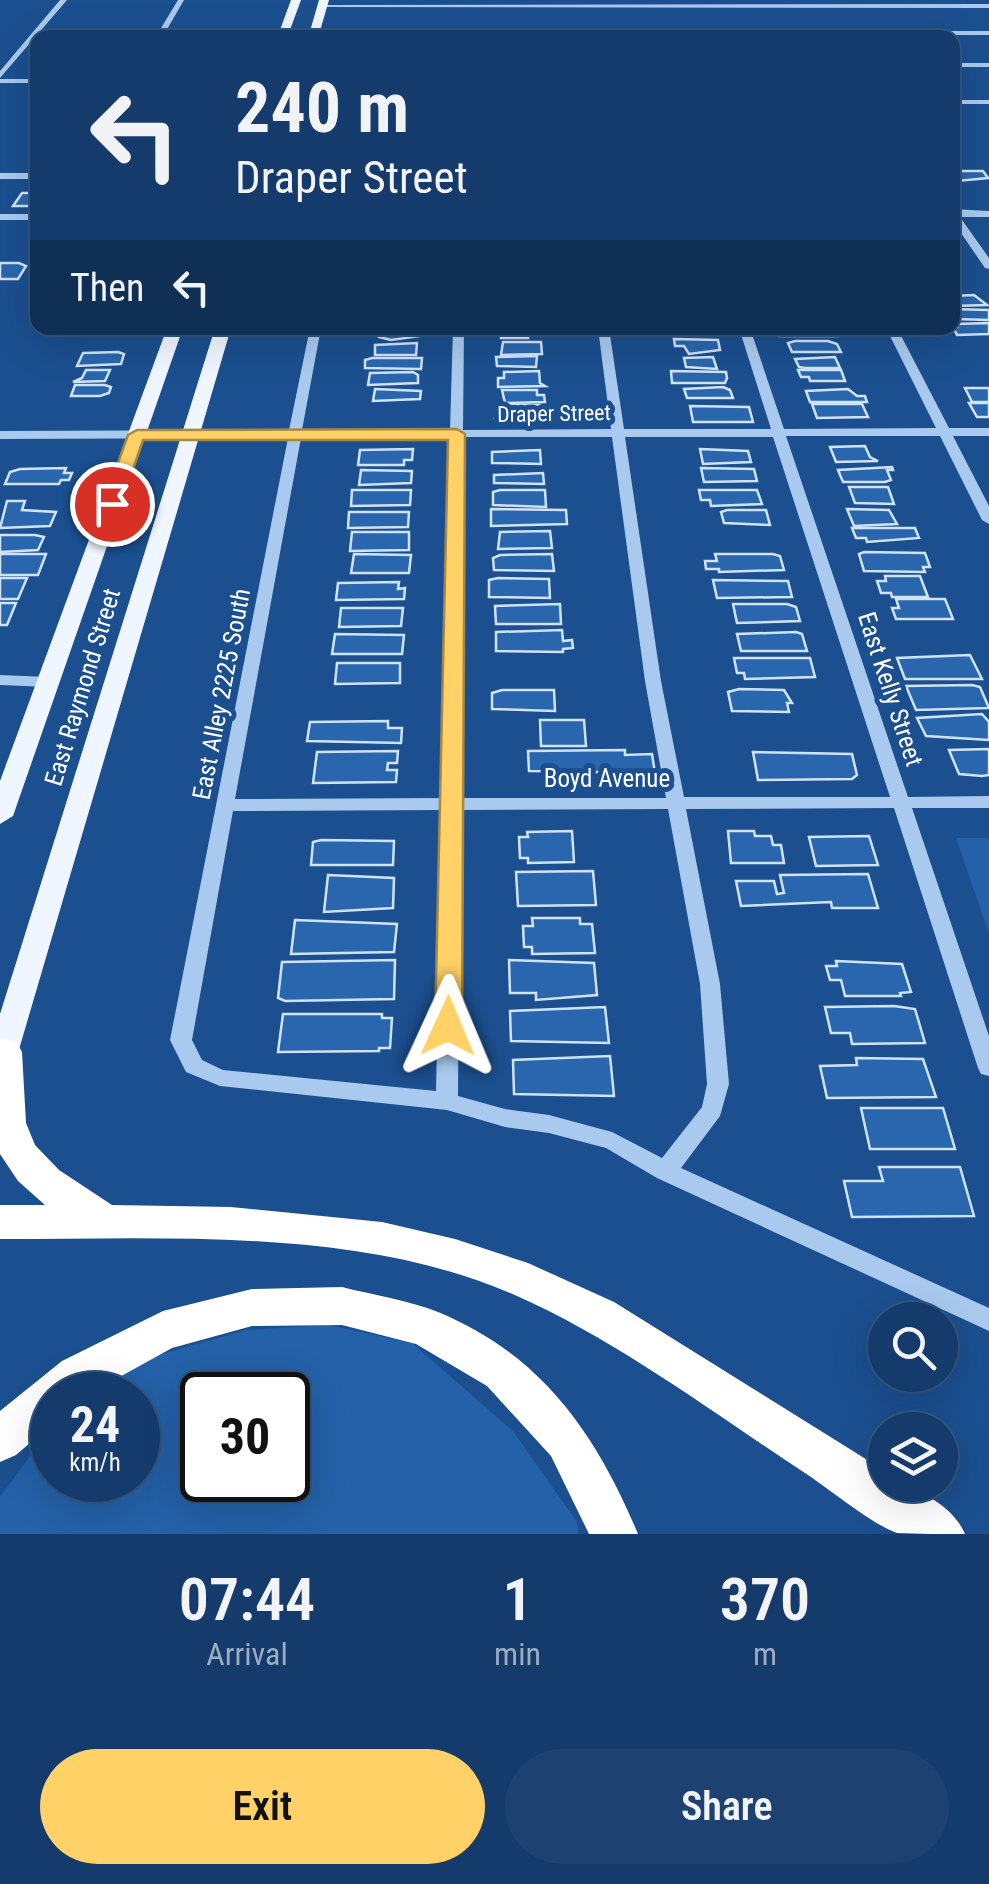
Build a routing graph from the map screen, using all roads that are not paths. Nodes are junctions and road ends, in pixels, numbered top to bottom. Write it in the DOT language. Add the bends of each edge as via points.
graph roads {
  1 [pos="64,0"];
  2 [pos="181,0"];
  3 [pos="296,0"];
  4 [pos="983,0"];
  5 [pos="639,3"];
  6 [pos="323,4"];
  7 [pos="989,6"];
  8 [pos="466,7"];
  9 [pos="39,30"];
  10 [pos="163,30"];
  11 [pos="285,30"];
  12 [pos="315,30"];
  13 [pos="465,30"];
  14 [pos="648,30"];
  15 [pos="960,33"];
  16 [pos="989,33"];
  17 [pos="30,41"];
  18 [pos="960,65"];
  19 [pos="989,65"];
  20 [pos="0,78"];
  21 [pos="30,80"];
  22 [pos="985,102"];
  23 [pos="989,110"];
  24 [pos="0,176"];
  25 [pos="30,176"];
  26 [pos="960,214"];
  27 [pos="989,214"];
  28 [pos="30,217"];
  29 [pos="0,218"];
  30 [pos="960,224"];
  31 [pos="989,266"];
  32 [pos="173,335"];
  33 [pos="221,335"];
  34 [pos="313,335"];
  35 [pos="458,335"];
  36 [pos="604,335"];
  37 [pos="746,335"];
  38 [pos="895,335"];
  39 [pos="945,432"];
  40 [pos="989,432"];
  41 [pos="618,433"];
  42 [pos="779,433"];
  43 [pos="457,434"];
  44 [pos="0,435"];
  45 [pos="137,435"];
  46 [pos="190,435"];
  47 [pos="294,435"];
  48 [pos="989,520"];
  49 [pos="0,680"];
  50 [pos="48,682"];
  51 [pos="903,802"];
  52 [pos="989,802"];
  53 [pos="677,803"];
  54 [pos="453,804"];
  55 [pos="226,805"];
  56 [pos="0,816"];
  57 [pos="2,1058"];
  58 [pos="989,1068"];
  59 [pos="447,1100"];
  60 [pos="665,1171"];
  61 [pos="0,1222"];
  62 [pos="106,1222"];
  63 [pos="989,1320"];
  64 [pos="0,1440"];
  65 [pos="614,1534"];
  66 [pos="941,1534"];
  1 -- 9 [label="street"];
  2 -- 10 [label="street"];
  3 -- 11 [label="main road"];
  4 -- 7 [label="street"];
  5 -- 7 [label="street"];
  5 -- 8 [label="street"];
  5 -- 14 [label="street"];
  6 -- 8 [label="street"];
  6 -- 12 [label="main road"];
  8 -- 13 [label="street"];
  15 -- 16 [label="street"];
  17 -- 20 [label="street"];
  18 -- 19 [label="street"];
  20 -- 21 [label="street"];
  22 -- 23 [label="street"];
  24 -- 25 [label="street"];
  26 -- 27 [label="street"];
  28 -- 29 [label="street"];
  30 -- 31 [label="street"];
  32 -- 45 [label="main road, East Raymond Street"];
  33 -- 46 [label="main road, East Raymond Street"];
  34 -- 47 [label="street, East Alley 2225 South"];
  35 -- 43 [label="street"];
  36 -- 41 [label="street"];
  37 -- 42 [label="street, East Kelly Street"];
  38 -- 39 [label="street"];
  39 -- 40 [label="street, Draper Street"];
  39 -- 42 [label="street, Draper Street"];
  39 -- 48 [label="street"];
  41 -- 42 [label="street, Draper Street"];
  41 -- 43 [label="street, Draper Street"];
  41 -- 53 [label="street"];
  42 -- 51 [label="street, East Kelly Street"];
  43 -- 47 [label="street, Draper Street"];
  43 -- 54 [label="street"];
  44 -- 45 [label="street, Draper Street"];
  45 -- 46 [label="street, Draper Street"];
  45 -- 50 [label="main road, East Raymond Street"];
  46 -- 47 [label="street, Draper Street"];
  46 -- 57 [label="main road, East Raymond Street"];
  47 -- 55 [label="street, East Alley 2225 South"];
  49 -- 50 [label="street"];
  50 -- 56 [label="main road, East Raymond Street"];
  51 -- 52 [label="street, Boyd Avenue"];
  51 -- 53 [label="street, Boyd Avenue"];
  51 -- 58 [label="street, East Kelly Street"];
  53 -- 54 [label="street, Boyd Avenue"];
  53 -- 60 [label="street" via="710,984 718,1084 712,1110"];
  54 -- 55 [label="street, Boyd Avenue"];
  54 -- 59 [label="street"];
  55 -- 59 [label="street, East Alley 2225 South" via="181,1040 194,1066 220,1078"];
  57 -- 62 [label="highway" via="8,1124 27,1162 60,1196"];
  59 -- 60 [label="street" via="612,1140"];
  60 -- 63 [label="street"];
  61 -- 62 [label="highway"];
  62 -- 66 [label="highway" via="338,1230 434,1249 510,1274 630,1334"];
  64 -- 65 [label="highway" via="60,1385 166,1327 268,1304 351,1307 428,1328 506,1375 570,1444"];
}
